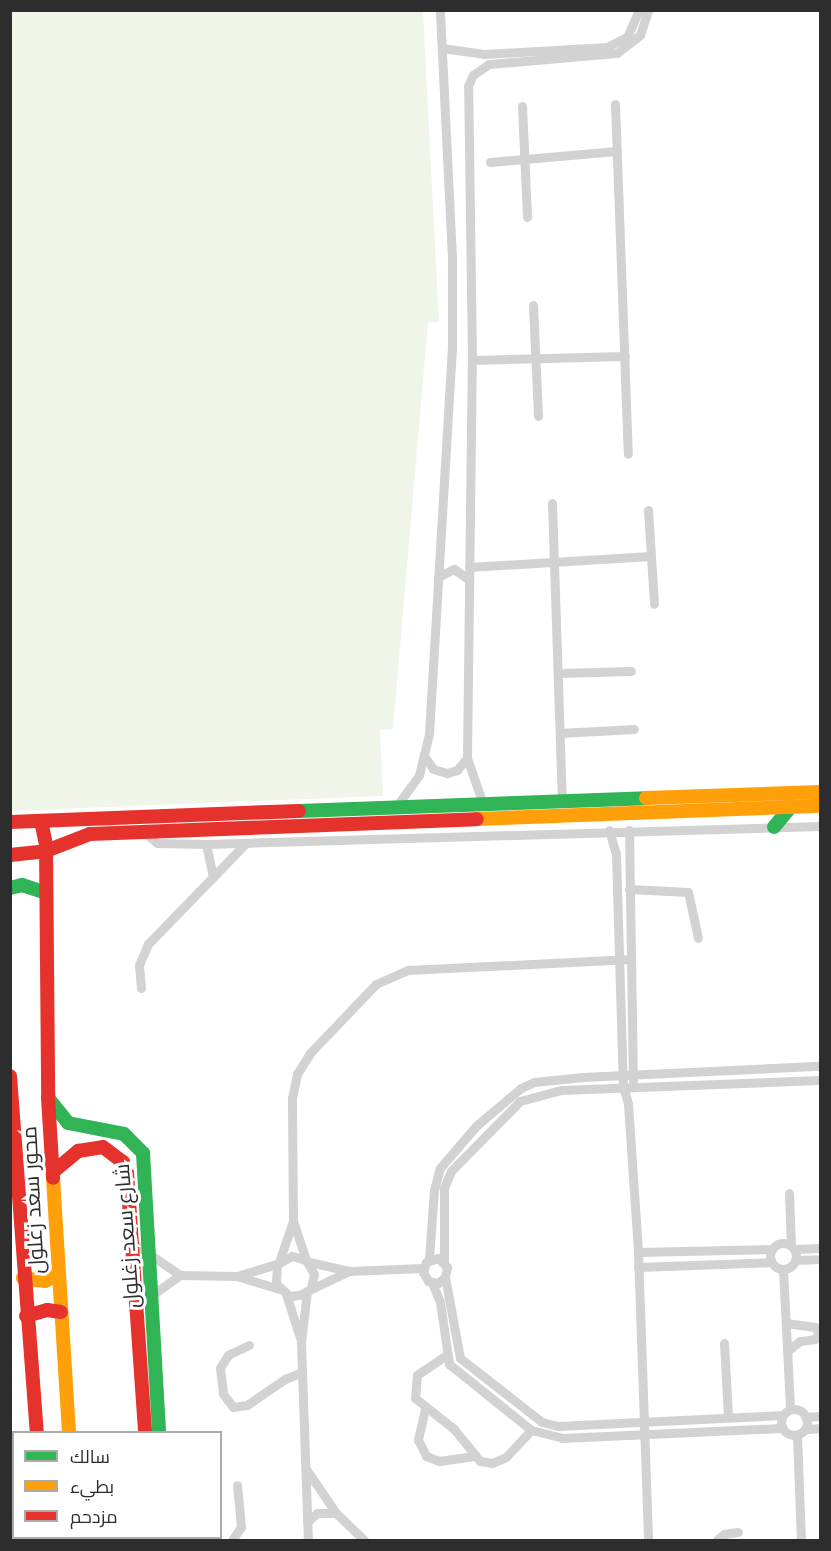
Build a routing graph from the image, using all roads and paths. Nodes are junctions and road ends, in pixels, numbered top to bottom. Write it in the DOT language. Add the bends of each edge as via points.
graph roads {
  1 [pos="440,10"];
  2 [pos="639,10"];
  3 [pos="648,10"];
  4 [pos="442,48"];
  5 [pos="476,54"];
  6 [pos="478,70"];
  7 [pos="615,104"];
  8 [pos="522,106"];
  9 [pos="617,151"];
  10 [pos="525,159"];
  11 [pos="490,162"];
  12 [pos="527,217"];
  13 [pos="533,305"];
  14 [pos="625,356"];
  15 [pos="535,359"];
  16 [pos="472,360"];
  17 [pos="538,416"];
  18 [pos="628,454"];
  19 [pos="552,503"];
  20 [pos="648,510"];
  21 [pos="651,556"];
  22 [pos="554,562"];
  23 [pos="469,567"];
  24 [pos="438,578"];
  25 [pos="469,580"];
  26 [pos="654,604"];
  27 [pos="631,671"];
  28 [pos="558,673"];
  29 [pos="634,729"];
  30 [pos="560,733"];
  31 [pos="424,757"];
  32 [pos="466,758"];
  33 [pos="820,792"];
  34 [pos="562,802"];
  35 [pos="483,804"];
  36 [pos="820,806"];
  37 [pos="396,807"];
  38 [pos="790,807"];
  39 [pos="41,821"];
  40 [pos="10,822"];
  41 [pos="820,826"];
  42 [pos="774,827"];
  43 [pos="609,830"];
  44 [pos="629,830"];
  45 [pos="144,832"];
  46 [pos="246,843"];
  47 [pos="206,844"];
  48 [pos="46,851"];
  49 [pos="10,855"];
  50 [pos="213,877"];
  51 [pos="10,888"];
  52 [pos="628,889"];
  53 [pos="44,892"];
  54 [pos="698,938"];
  55 [pos="620,959"];
  56 [pos="631,959"];
  57 [pos="141,988"];
  58 [pos="820,1066"];
  59 [pos="10,1076"];
  60 [pos="820,1080"];
  61 [pos="628,1081"];
  62 [pos="48,1098"];
  63 [pos="479,1123"];
  64 [pos="488,1131"];
  65 [pos="52,1172"];
  66 [pos="789,1194"];
  67 [pos="293,1221"];
  68 [pos="135,1244"];
  69 [pos="792,1248"];
  70 [pos="820,1248"];
  71 [pos="772,1249"];
  72 [pos="638,1252"];
  73 [pos="151,1257"];
  74 [pos="429,1259"];
  75 [pos="820,1259"];
  76 [pos="795,1260"];
  77 [pos="307,1261"];
  78 [pos="444,1261"];
  79 [pos="772,1262"];
  80 [pos="278,1263"];
  81 [pos="638,1267"];
  82 [pos="423,1268"];
  83 [pos="783,1269"];
  84 [pos="348,1271"];
  85 [pos="58,1275"];
  86 [pos="180,1275"];
  87 [pos="237,1276"];
  88 [pos="446,1277"];
  89 [pos="23,1278"];
  90 [pos="432,1283"];
  91 [pos="309,1289"];
  92 [pos="282,1292"];
  93 [pos="153,1294"];
  94 [pos="137,1306"];
  95 [pos="61,1312"];
  96 [pos="26,1316"];
  97 [pos="786,1323"];
  98 [pos="302,1342"];
  99 [pos="724,1342"];
  100 [pos="249,1345"];
  101 [pos="787,1351"];
  102 [pos="445,1356"];
  103 [pos="302,1372"];
  104 [pos="425,1409"];
  105 [pos="790,1409"];
  106 [pos="780,1415"];
  107 [pos="820,1416"];
  108 [pos="728,1417"];
  109 [pos="805,1417"];
  110 [pos="644,1420"];
  111 [pos="783,1428"];
  112 [pos="820,1428"];
  113 [pos="808,1429"];
  114 [pos="531,1430"];
  115 [pos="37,1431"];
  116 [pos="69,1431"];
  117 [pos="145,1431"];
  118 [pos="159,1431"];
  119 [pos="644,1433"];
  120 [pos="797,1436"];
  121 [pos="475,1456"];
  122 [pos="306,1469"];
  123 [pos="237,1485"];
  124 [pos="336,1513"];
  125 [pos="307,1522"];
  126 [pos="738,1532"];
  127 [pos="232,1540"];
  128 [pos="308,1540"];
  129 [pos="363,1540"];
  130 [pos="648,1540"];
  131 [pos="717,1540"];
  132 [pos="801,1540"];
  1 -- 4 [label="street"];
  2 -- 5 [label="street" via="632,31 607,47"];
  3 -- 6 [label="street" via="640,35 617,53 496,63"];
  4 -- 5 [label="street"];
  4 -- 24 [label="street" via="453,306"];
  5 -- 6 [label="street"];
  6 -- 16 [label="street" via="466,92"];
  7 -- 9 [label="street"];
  8 -- 10 [label="street"];
  9 -- 10 [label="street"];
  9 -- 14 [label="street"];
  10 -- 11 [label="street"];
  10 -- 12 [label="street"];
  13 -- 15 [label="street"];
  14 -- 15 [label="street"];
  14 -- 18 [label="street"];
  15 -- 16 [label="street"];
  15 -- 17 [label="street"];
  16 -- 23 [label="street"];
  19 -- 22 [label="street"];
  20 -- 21 [label="street"];
  21 -- 22 [label="street"];
  21 -- 26 [label="street"];
  22 -- 23 [label="street"];
  22 -- 28 [label="street"];
  23 -- 25 [label="street"];
  24 -- 25 [label="street" via="454,569"];
  24 -- 31 [label="street"];
  25 -- 32 [label="street"];
  27 -- 28 [label="street"];
  28 -- 30 [label="street"];
  29 -- 30 [label="street"];
  30 -- 34 [label="street"];
  31 -- 32 [label="street" via="433,769 447,773 461,767"];
  31 -- 37 [label="street" via="414,784"];
  32 -- 35 [label="street"];
  33 -- 34 [label="main road"];
  34 -- 35 [label="main road"];
  35 -- 37 [label="main road"];
  36 -- 38 [label="main road"];
  37 -- 39 [label="main road"];
  38 -- 42 [label="main road"];
  38 -- 45 [label="main road"];
  39 -- 40 [label="main road"];
  39 -- 48 [label="main road, محور سعد زغلول"];
  41 -- 42 [label="street"];
  42 -- 44 [label="street"];
  43 -- 44 [label="street"];
  43 -- 46 [label="street"];
  43 -- 55 [label="street" via="615,848"];
  44 -- 52 [label="street"];
  45 -- 47 [label="street" via="157,843"];
  45 -- 48 [label="main road" via="84,835"];
  46 -- 47 [label="street"];
  46 -- 50 [label="street"];
  47 -- 50 [label="street"];
  48 -- 49 [label="main road"];
  48 -- 53 [label="main road, محور سعد زغلول"];
  50 -- 57 [label="street" via="141,954"];
  51 -- 53 [label="main road" via="22,885"];
  52 -- 54 [label="street" via="688,892"];
  52 -- 56 [label="street"];
  53 -- 62 [label="main road, محور سعد زغلول"];
  55 -- 56 [label="street"];
  55 -- 61 [label="street"];
  55 -- 67 [label="street" via="408,970 376,984 310,1053 297,1074 292,1098"];
  56 -- 61 [label="street"];
  58 -- 61 [label="street"];
  59 -- 89 [label="main road, محور سعد زغلول"];
  60 -- 61 [label="street"];
  61 -- 63 [label="street" via="534,1082 507,1096"];
  61 -- 64 [label="street" via="532,1095"];
  61 -- 72 [label="street"];
  62 -- 65 [label="main road, محور سعد زغلول"];
  62 -- 73 [label="main road, شارع سعد زغلول" via="68,1123 114,1130 138,1146 147,1172"];
  63 -- 64 [label="street"];
  63 -- 74 [label="street" via="447,1157 436,1178"];
  64 -- 78 [label="street" via="458,1160 444,1188"];
  65 -- 68 [label="main road, شارع سعد زغلول" via="78,1151 103,1147 113,1152 123,1162 130,1185"];
  65 -- 85 [label="main road, محور سعد زغلول"];
  66 -- 69 [label="street"];
  67 -- 77 [label="street"];
  67 -- 80 [label="street"];
  68 -- 73 [label="street"];
  68 -- 94 [label="main road, شارع سعد زغلول"];
  69 -- 70 [label="street"];
  69 -- 71 [label="street" via="781,1244"];
  69 -- 76 [label="street"];
  71 -- 72 [label="street"];
  71 -- 79 [label="street"];
  72 -- 81 [label="street"];
  73 -- 86 [label="street"];
  73 -- 93 [label="main road, شارع سعد زغلول"];
  74 -- 78 [label="street"];
  74 -- 82 [label="street"];
  75 -- 76 [label="street"];
  76 -- 83 [label="street"];
  77 -- 80 [label="street" via="292,1256"];
  77 -- 84 [label="street"];
  77 -- 91 [label="street" via="314,1274"];
  78 -- 88 [label="street"];
  79 -- 81 [label="street"];
  79 -- 83 [label="street"];
  80 -- 87 [label="street"];
  80 -- 92 [label="street" via="274,1279"];
  81 -- 110 [label="street"];
  82 -- 84 [label="street"];
  82 -- 90 [label="street" via="426,1279"];
  83 -- 97 [label="street"];
  84 -- 91 [label="street"];
  85 -- 89 [label="main road" via="45,1281"];
  85 -- 95 [label="main road, محور سعد زغلول"];
  86 -- 87 [label="street"];
  86 -- 93 [label="street"];
  87 -- 92 [label="street"];
  88 -- 90 [label="street"];
  88 -- 110 [label="street" via="460,1358 534,1417 558,1426"];
  89 -- 96 [label="main road, محور سعد زغلول"];
  90 -- 102 [label="street" via="440,1302"];
  91 -- 92 [label="street" via="299,1295"];
  91 -- 98 [label="street"];
  92 -- 98 [label="street"];
  93 -- 94 [label="street"];
  93 -- 118 [label="main road, شارع سعد زغلول"];
  94 -- 117 [label="main road, شارع سعد زغلول"];
  95 -- 96 [label="main road" via="46,1310"];
  95 -- 116 [label="main road, محور سعد زغلول"];
  96 -- 115 [label="main road, محور سعد زغلول"];
  97 -- 101 [label="street"];
  97 -- 101 [label="street" via="815,1327 819,1333 815,1340 800,1341"];
  98 -- 103 [label="street"];
  99 -- 108 [label="street"];
  100 -- 103 [label="street" via="228,1355 220,1368 224,1397 233,1407 247,1405"];
  101 -- 105 [label="street"];
  102 -- 104 [label="street" via="417,1375 415,1398"];
  102 -- 114 [label="street" via="461,1377"];
  103 -- 122 [label="street"];
  104 -- 121 [label="street" via="454,1429"];
  104 -- 121 [label="street" via="418,1440 426,1456 439,1461"];
  105 -- 106 [label="street"];
  105 -- 109 [label="street"];
  106 -- 108 [label="street"];
  106 -- 111 [label="street"];
  107 -- 109 [label="street"];
  108 -- 110 [label="street"];
  109 -- 113 [label="street"];
  110 -- 119 [label="street"];
  111 -- 119 [label="street"];
  111 -- 120 [label="street"];
  112 -- 113 [label="street"];
  113 -- 120 [label="street"];
  114 -- 119 [label="street" via="562,1438"];
  114 -- 121 [label="street" via="499,1461 485,1463"];
  119 -- 130 [label="street"];
  120 -- 132 [label="street"];
  122 -- 124 [label="street"];
  122 -- 125 [label="street"];
  123 -- 127 [label="street" via="241,1527"];
  124 -- 125 [label="street" via="317,1513"];
  124 -- 129 [label="street"];
  125 -- 128 [label="street"];
  126 -- 131 [label="street" via="724,1534"];
}
